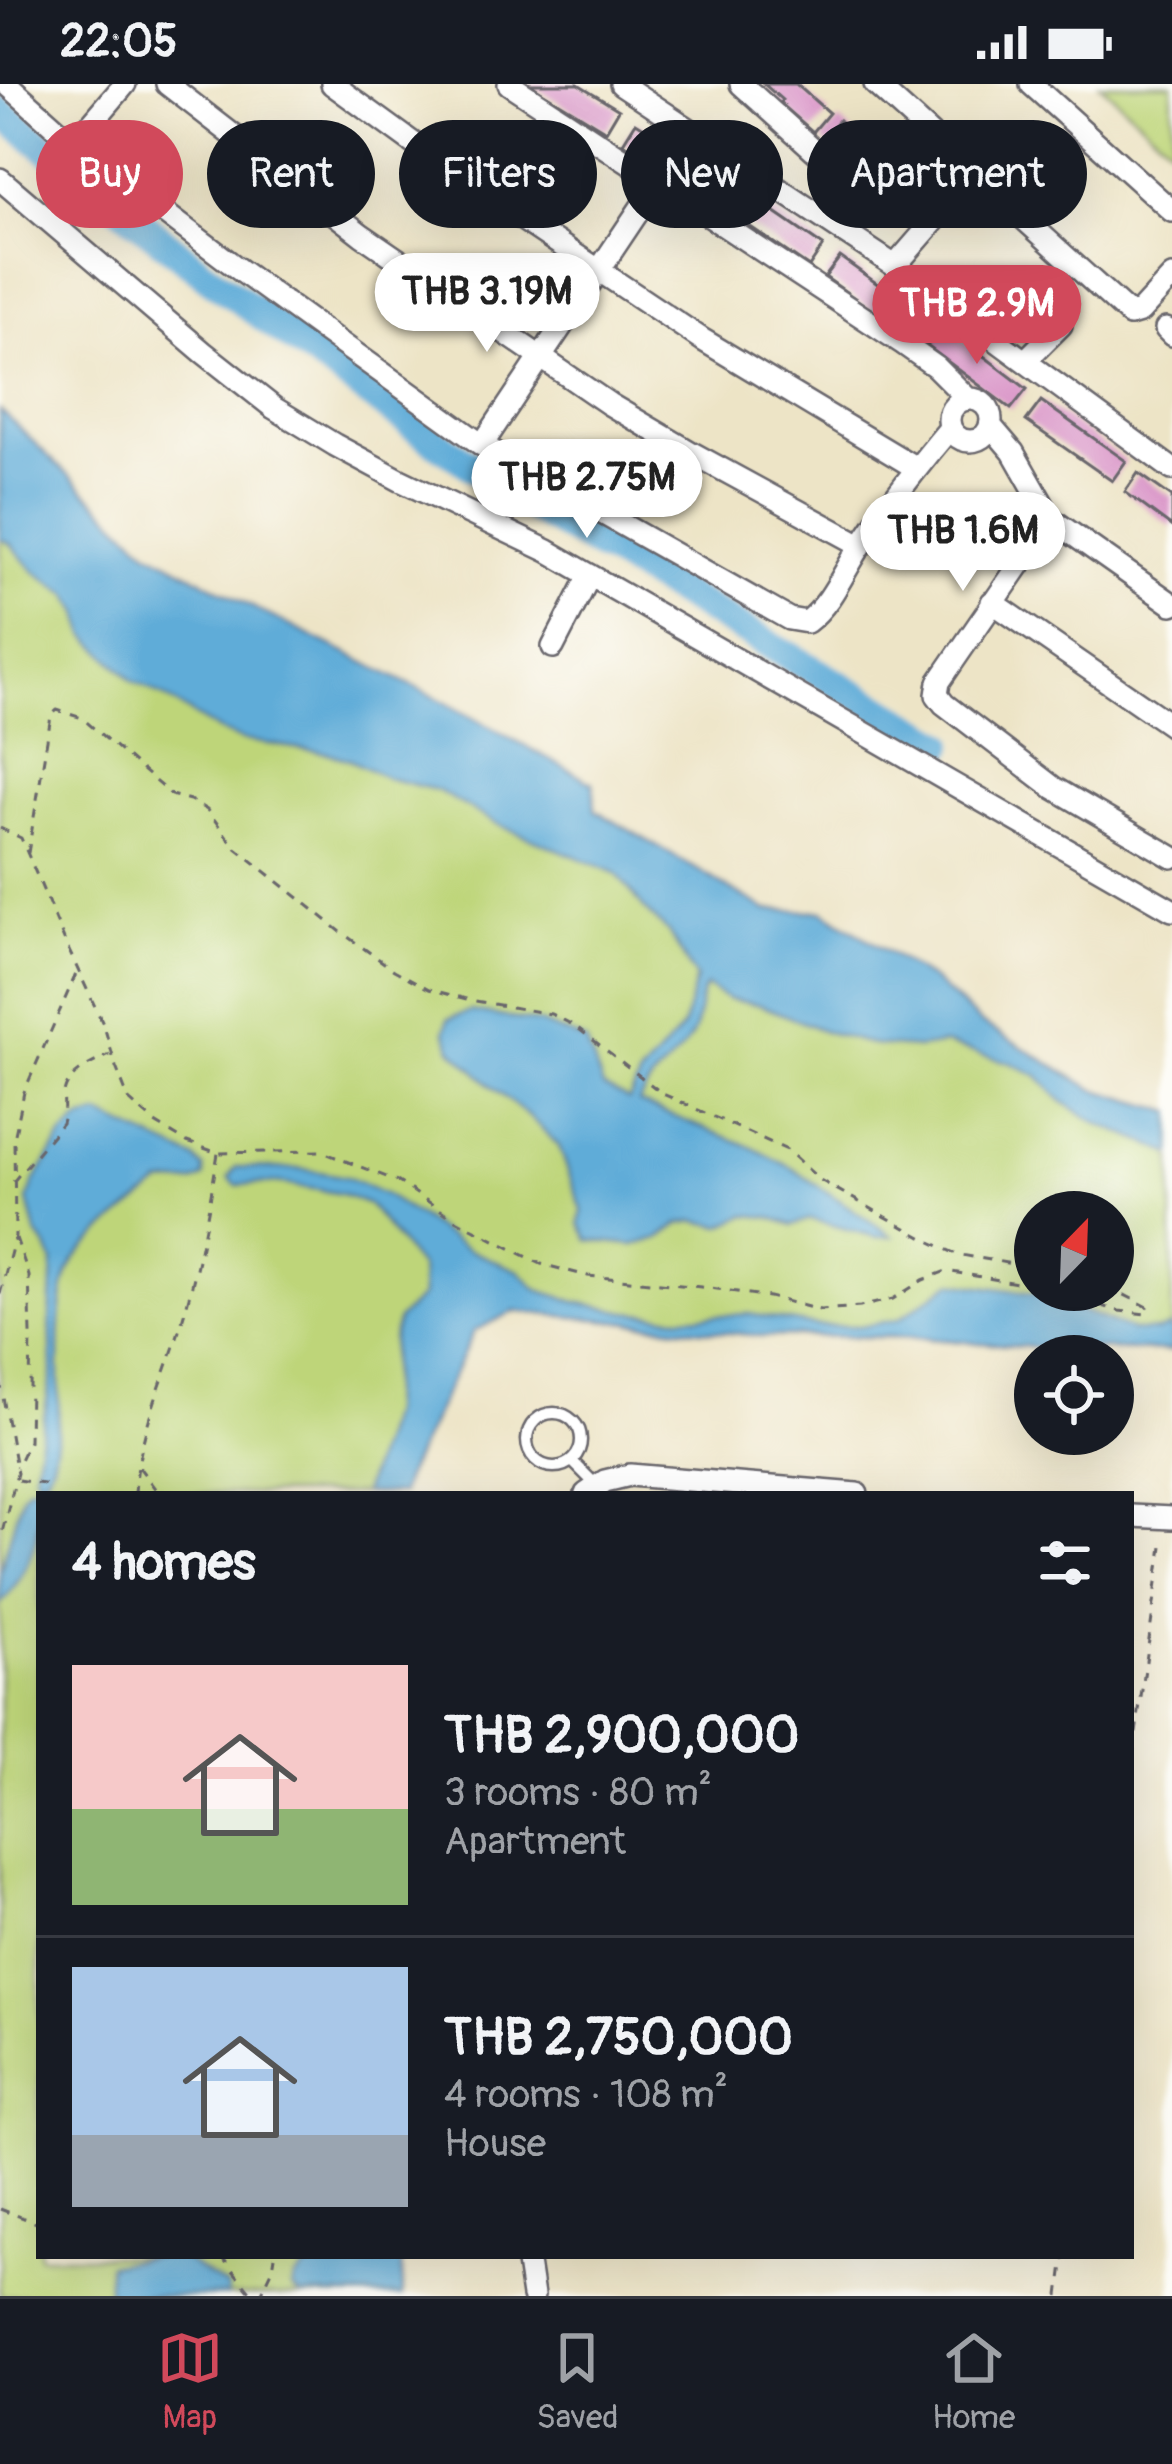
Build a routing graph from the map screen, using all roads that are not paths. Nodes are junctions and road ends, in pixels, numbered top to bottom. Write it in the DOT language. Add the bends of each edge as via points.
graph roads {
  1 [pos="7,84"];
  2 [pos="125,84"];
  3 [pos="166,84"];
  4 [pos="332,84"];
  5 [pos="509,84"];
  6 [pos="622,84"];
  7 [pos="741,84"];
  8 [pos="875,84"];
  9 [pos="1030,84"];
  10 [pos="47,120"];
  11 [pos="94,120"];
  12 [pos="807,143"];
  13 [pos="621,158"];
  14 [pos="2,183"];
  15 [pos="807,208"];
  16 [pos="1172,211"];
  17 [pos="183,226"];
  18 [pos="627,228"];
  19 [pos="727,228"];
  20 [pos="838,228"];
  21 [pos="928,228"];
  22 [pos="895,266"];
  23 [pos="598,271"];
  24 [pos="1172,277"];
  25 [pos="1061,325"];
  26 [pos="540,358"];
  27 [pos="1025,361"];
  28 [pos="968,399"];
  29 [pos="990,425"];
  30 [pos="950,428"];
  31 [pos="482,445"];
  32 [pos="916,468"];
  33 [pos="1172,469"];
  34 [pos="1051,519"];
  35 [pos="861,545"];
  36 [pos="590,575"];
  37 [pos="992,602"];
  38 [pos="1172,604"];
  39 [pos="553,647"];
  40 [pos="1172,725"];
  41 [pos="1172,857"];
  42 [pos="1172,910"];
  43 [pos="572,1461"];
  44 [pos="592,1490"];
  45 [pos="821,1491"];
  46 [pos="1134,1516"];
  47 [pos="1169,1518"];
  48 [pos="526,2259"];
  49 [pos="532,2296"];
  1 -- 10 [label="street"];
  2 -- 11 [label="street"];
  3 -- 26 [label="street"];
  4 -- 23 [label="street"];
  5 -- 13 [label="street"];
  6 -- 15 [label="street"];
  7 -- 12 [label="street"];
  8 -- 24 [label="street" via="1130,315"];
  9 -- 16 [label="street"];
  14 -- 36 [label="street" via="274,408"];
  17 -- 31 [label="street"];
  18 -- 23 [label="street"];
  19 -- 28 [label="street" via="936,367"];
  20 -- 22 [label="street"];
  21 -- 22 [label="street"];
  22 -- 27 [label="street"];
  23 -- 26 [label="street"];
  23 -- 32 [label="street"];
  25 -- 27 [label="street"];
  26 -- 31 [label="street"];
  26 -- 35 [label="street" via="692,454"];
  27 -- 33 [label="street"];
  28 -- 29 [label="street" via="986,406"];
  28 -- 30 [label="street" via="951,409"];
  29 -- 30 [label="street" via="971,441"];
  29 -- 34 [label="street"];
  30 -- 32 [label="street"];
  31 -- 35 [label="street" via="789,619 808,622 823,610"];
  32 -- 35 [label="street"];
  34 -- 37 [label="street"];
  34 -- 38 [label="street"];
  36 -- 39 [label="street"];
  36 -- 42 [label="street"];
  37 -- 40 [label="street"];
  37 -- 41 [label="street" via="937,695 1054,788"];
  43 -- 43 [label="lane" via="538,1462 528,1448 533,1422 549,1413 574,1421 581,1437"];
  43 -- 44 [label="lane"];
  44 -- 45 [label="street" via="630,1475"];
  46 -- 47 [label="street"];
  48 -- 49 [label="street"];
}
